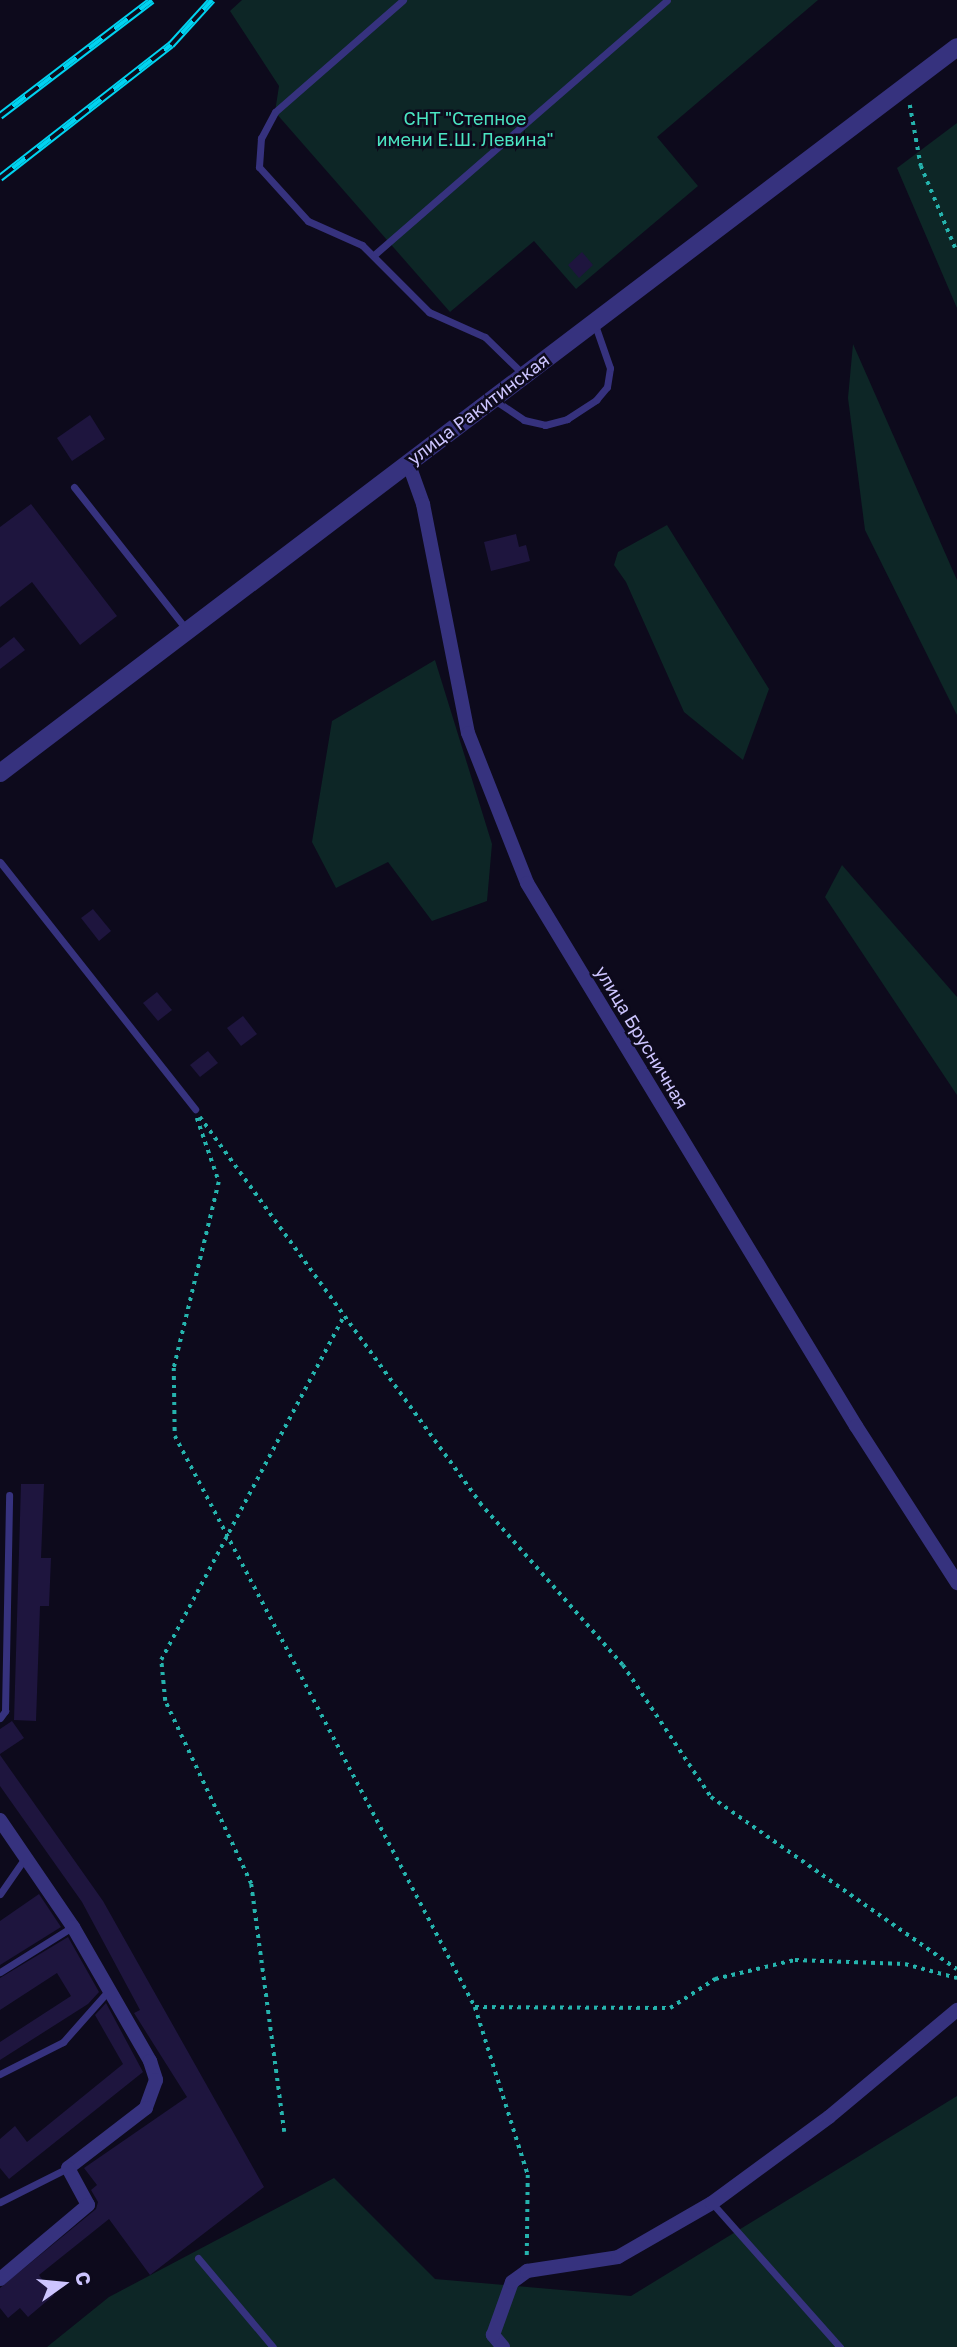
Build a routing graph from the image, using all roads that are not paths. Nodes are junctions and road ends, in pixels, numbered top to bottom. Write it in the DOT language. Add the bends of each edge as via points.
graph roads {
  1 [pos="403,0"];
  2 [pos="667,0"];
  3 [pos="957,47"];
  4 [pos="374,255"];
  5 [pos="593,321"];
  6 [pos="523,374"];
  7 [pos="492,398"];
  8 [pos="408,462"];
  9 [pos="74,487"];
  10 [pos="189,632"];
  11 [pos="0,773"];
  12 [pos="0,862"];
  13 [pos="195,1110"];
  14 [pos="9,1495"];
  15 [pos="957,1583"];
  16 [pos="4,1586"];
  17 [pos="0,1703"];
  18 [pos="5,1711"];
  19 [pos="0,1718"];
  20 [pos="0,1820"];
  21 [pos="26,1856"];
  22 [pos="0,1894"];
  23 [pos="73,1927"];
  24 [pos="0,1972"];
  25 [pos="110,1989"];
  26 [pos="957,2010"];
  27 [pos="0,2074"];
  28 [pos="68,2168"];
  29 [pos="0,2202"];
  30 [pos="712,2203"];
  31 [pos="198,2258"];
  32 [pos="0,2279"];
  33 [pos="273,2347"];
  34 [pos="503,2347"];
  35 [pos="840,2347"];
  1 -- 4 [label="lane" via="275,112 257,153 268,180 308,221"];
  2 -- 4 [label="lane"];
  3 -- 5 [label="street, улица Ракитинская"];
  4 -- 6 [label="lane" via="429,312 485,337"];
  5 -- 6 [label="street, улица Ракитинская"];
  5 -- 7 [label="lane" via="610,368 607,387 596,400 567,419 545,425 524,420"];
  6 -- 7 [label="street, улица Ракитинская"];
  7 -- 8 [label="street, улица Ракитинская"];
  8 -- 10 [label="street, улица Ракитинская"];
  8 -- 15 [label="street, улица Брусничная" via="423,504 468,733 527,883 842,1403"];
  9 -- 10 [label="lane"];
  10 -- 11 [label="street, улица Ракитинская"];
  12 -- 13 [label="lane"];
  14 -- 16 [label="lane"];
  16 -- 18 [label="lane"];
  17 -- 18 [label="lane"];
  18 -- 19 [label="lane"];
  20 -- 21 [label="street"];
  21 -- 22 [label="lane"];
  21 -- 23 [label="street"];
  23 -- 24 [label="lane"];
  23 -- 25 [label="street"];
  25 -- 27 [label="lane" via="62,2042"];
  25 -- 28 [label="street" via="156,2080 146,2108"];
  26 -- 30 [label="street" via="829,2117"];
  28 -- 29 [label="lane" via="35,2180"];
  28 -- 32 [label="street" via="88,2204"];
  30 -- 34 [label="street" via="618,2257 527,2271 512,2282 493,2335"];
  30 -- 35 [label="lane"];
  31 -- 33 [label="lane"];
}
